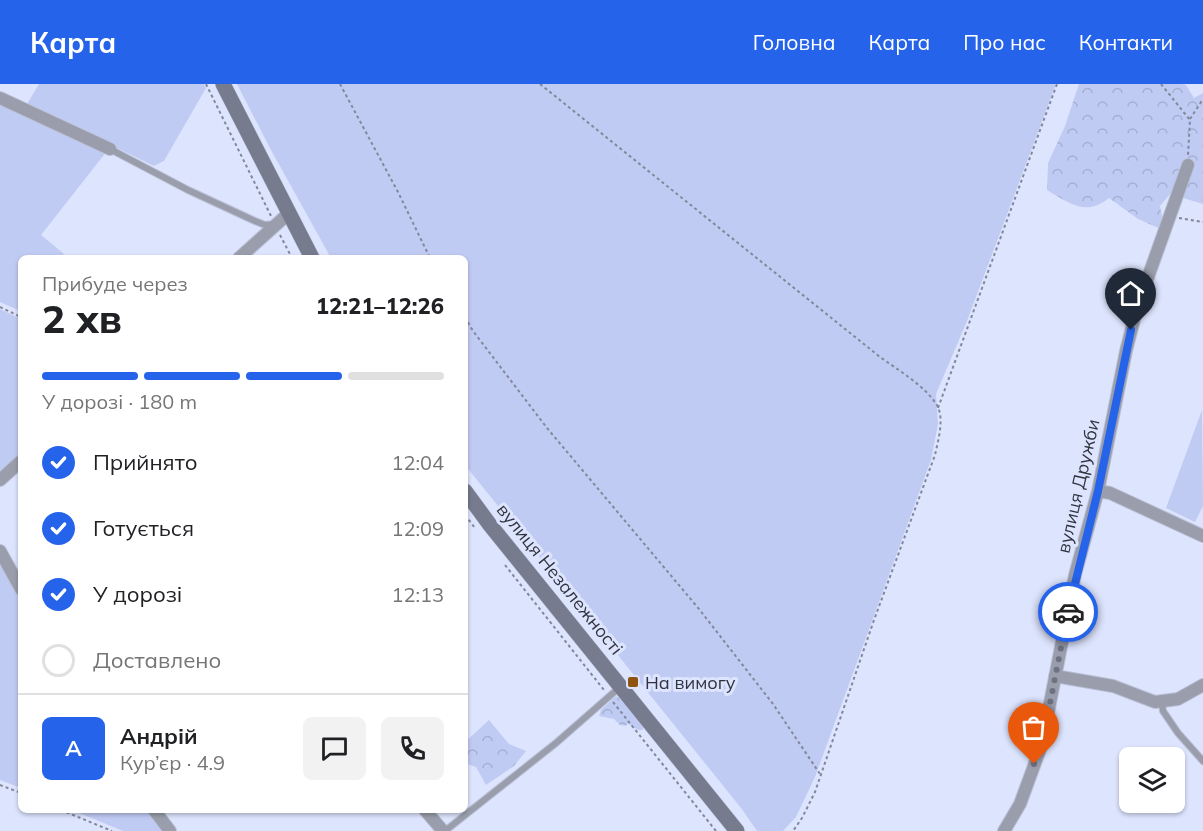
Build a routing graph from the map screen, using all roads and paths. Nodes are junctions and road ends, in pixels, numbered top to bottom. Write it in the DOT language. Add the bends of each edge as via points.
graph roads {
  1 [pos="206,84"];
  2 [pos="223,84"];
  3 [pos="340,84"];
  4 [pos="540,84"];
  5 [pos="1057,84"];
  6 [pos="1161,84"];
  7 [pos="0,98"];
  8 [pos="1203,99"];
  9 [pos="1190,120"];
  10 [pos="110,149"];
  11 [pos="1188,165"];
  12 [pos="288,214"];
  13 [pos="1169,217"];
  14 [pos="1203,222"];
  15 [pos="275,224"];
  16 [pos="242,255"];
  17 [pos="290,255"];
  18 [pos="310,255"];
  19 [pos="429,255"];
  20 [pos="0,307"];
  21 [pos="18,316"];
  22 [pos="468,322"];
  23 [pos="938,408"];
  24 [pos="18,463"];
  25 [pos="0,480"];
  26 [pos="1098,491"];
  27 [pos="468,495"];
  28 [pos="468,519"];
  29 [pos="479,533"];
  30 [pos="1203,536"];
  31 [pos="0,551"];
  32 [pos="501,560"];
  33 [pos="18,584"];
  34 [pos="1055,676"];
  35 [pos="1203,685"];
  36 [pos="621,686"];
  37 [pos="610,697"];
  38 [pos="1162,701"];
  39 [pos="1203,761"];
  40 [pos="820,774"];
  41 [pos="0,785"];
  42 [pos="18,792"];
  43 [pos="468,812"];
  44 [pos="68,813"];
  45 [pos="156,813"];
  46 [pos="428,813"];
  47 [pos="467,813"];
  48 [pos="112,831"];
  49 [pos="170,831"];
  50 [pos="444,831"];
  51 [pos="716,831"];
  52 [pos="737,831"];
  53 [pos="793,831"];
  54 [pos="1004,831"];
  1 -- 15 [label="path"];
  2 -- 12 [label="street"];
  3 -- 19 [label="path"];
  4 -- 23 [label="path" via="920,386"];
  5 -- 23 [label="path"];
  6 -- 9 [label="path"];
  7 -- 10 [label="street"];
  8 -- 9 [label="path"];
  9 -- 11 [label="path"];
  10 -- 15 [label="lane" via="255,221"];
  11 -- 13 [label="street, вулиця Дружби"];
  12 -- 15 [label="street"];
  12 -- 18 [label="street"];
  13 -- 14 [label="path"];
  13 -- 26 [label="street, вулиця Дружби" via="1134,319"];
  15 -- 16 [label="street"];
  15 -- 17 [label="path"];
  20 -- 21 [label="path"];
  22 -- 40 [label="path" via="547,428 707,619 773,704"];
  23 -- 40 [label="path" via="940,432 935,455"];
  24 -- 25 [label="street"];
  26 -- 30 [label="street"];
  26 -- 34 [label="street, вулиця Дружби" via="1075,575"];
  27 -- 36 [label="street, вулиця Незалежності"];
  28 -- 29 [label="path"];
  31 -- 33 [label="street"];
  32 -- 37 [label="path"];
  34 -- 38 [label="street" via="1113,686 1155,702"];
  34 -- 54 [label="street, вулиця Дружби" via="1042,744 1020,804"];
  35 -- 38 [label="street" via="1178,699"];
  36 -- 37 [label="lane"];
  36 -- 52 [label="street, вулиця Незалежності"];
  37 -- 43 [label="lane"];
  37 -- 51 [label="path"];
  38 -- 39 [label="lane" via="1168,719"];
  40 -- 53 [label="path" via="811,801"];
  41 -- 42 [label="path"];
  44 -- 48 [label="path"];
  45 -- 49 [label="street"];
  46 -- 50 [label="street"];
  47 -- 50 [label="lane"];
}
